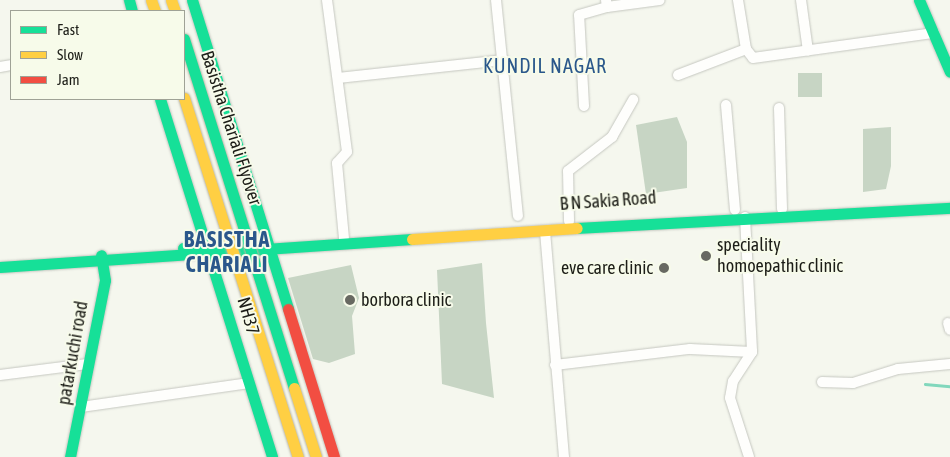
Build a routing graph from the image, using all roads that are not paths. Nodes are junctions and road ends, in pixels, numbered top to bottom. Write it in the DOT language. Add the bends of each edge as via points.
graph roads {
  1 [pos="192,0"];
  2 [pos="327,0"];
  3 [pos="496,0"];
  4 [pos="660,0"];
  5 [pos="738,0"];
  6 [pos="801,0"];
  7 [pos="919,0"];
  8 [pos="607,4"];
  9 [pos="934,33"];
  10 [pos="185,42"];
  11 [pos="746,49"];
  12 [pos="808,51"];
  13 [pos="504,60"];
  14 [pos="950,72"];
  15 [pos="678,75"];
  16 [pos="338,78"];
  17 [pos="160,100"];
  18 [pos="185,100"];
  19 [pos="633,100"];
  20 [pos="726,105"];
  21 [pos="584,106"];
  22 [pos="779,108"];
  23 [pos="950,202"];
  24 [pos="950,208"];
  25 [pos="782,209"];
  26 [pos="740,213"];
  27 [pos="518,216"];
  28 [pos="569,222"];
  29 [pos="545,231"];
  30 [pos="344,238"];
  31 [pos="270,245"];
  32 [pos="210,251"];
  33 [pos="102,259"];
  34 [pos="0,260"];
  35 [pos="0,267"];
  36 [pos="752,352"];
  37 [pos="88,364"];
  38 [pos="950,364"];
  39 [pos="555,365"];
  40 [pos="0,375"];
  41 [pos="822,382"];
  42 [pos="249,383"];
  43 [pos="81,407"];
  44 [pos="70,457"];
  45 [pos="272,457"];
  46 [pos="298,457"];
  47 [pos="316,457"];
  48 [pos="334,457"];
  49 [pos="564,457"];
  50 [pos="749,457"];
  1 -- 31 [label="main road"];
  2 -- 16 [label="street"];
  3 -- 13 [label="street"];
  4 -- 8 [label="street"];
  5 -- 11 [label="street"];
  6 -- 12 [label="street"];
  7 -- 9 [label="main road"];
  8 -- 21 [label="street" via="579,15"];
  9 -- 12 [label="street"];
  9 -- 14 [label="main road"];
  10 -- 47 [label="main road, Basistha Chariali Flyover, bridge"];
  11 -- 12 [label="street" via="753,58"];
  11 -- 15 [label="street"];
  13 -- 16 [label="street"];
  13 -- 27 [label="street"];
  16 -- 30 [label="street" via="347,152 338,163"];
  17 -- 32 [label="main road, NH37"];
  18 -- 46 [label="main road, Basistha Chariali Flyover, bridge"];
  19 -- 28 [label="street" via="612,137 568,171"];
  20 -- 26 [label="street"];
  22 -- 25 [label="street"];
  23 -- 25 [label="main road, B N Sakia Road"];
  24 -- 26 [label="main road, B N Sakia Road"];
  25 -- 26 [label="main road, B N Sakia Road"];
  26 -- 28 [label="main road, B N Sakia Road"];
  26 -- 29 [label="main road, B N Sakia Road"];
  26 -- 36 [label="street"];
  28 -- 30 [label="main road, B N Sakia Road"];
  29 -- 31 [label="main road, B N Sakia Road"];
  29 -- 39 [label="street"];
  30 -- 31 [label="main road, B N Sakia Road"];
  31 -- 32 [label="main road"];
  31 -- 48 [label="main road"];
  32 -- 33 [label="main road"];
  32 -- 42 [label="main road, NH37"];
  33 -- 34 [label="main road"];
  33 -- 35 [label="main road"];
  33 -- 37 [label="main road, patarkuchi road" via="105,280"];
  36 -- 39 [label="street" via="690,349"];
  36 -- 50 [label="street" via="733,381 730,398"];
  37 -- 40 [label="street"];
  37 -- 43 [label="main road, patarkuchi road"];
  38 -- 41 [label="street" via="898,369 853,383"];
  39 -- 49 [label="street"];
  42 -- 43 [label="street"];
  42 -- 45 [label="main road, NH37"];
  43 -- 44 [label="main road, patarkuchi road"];
}
